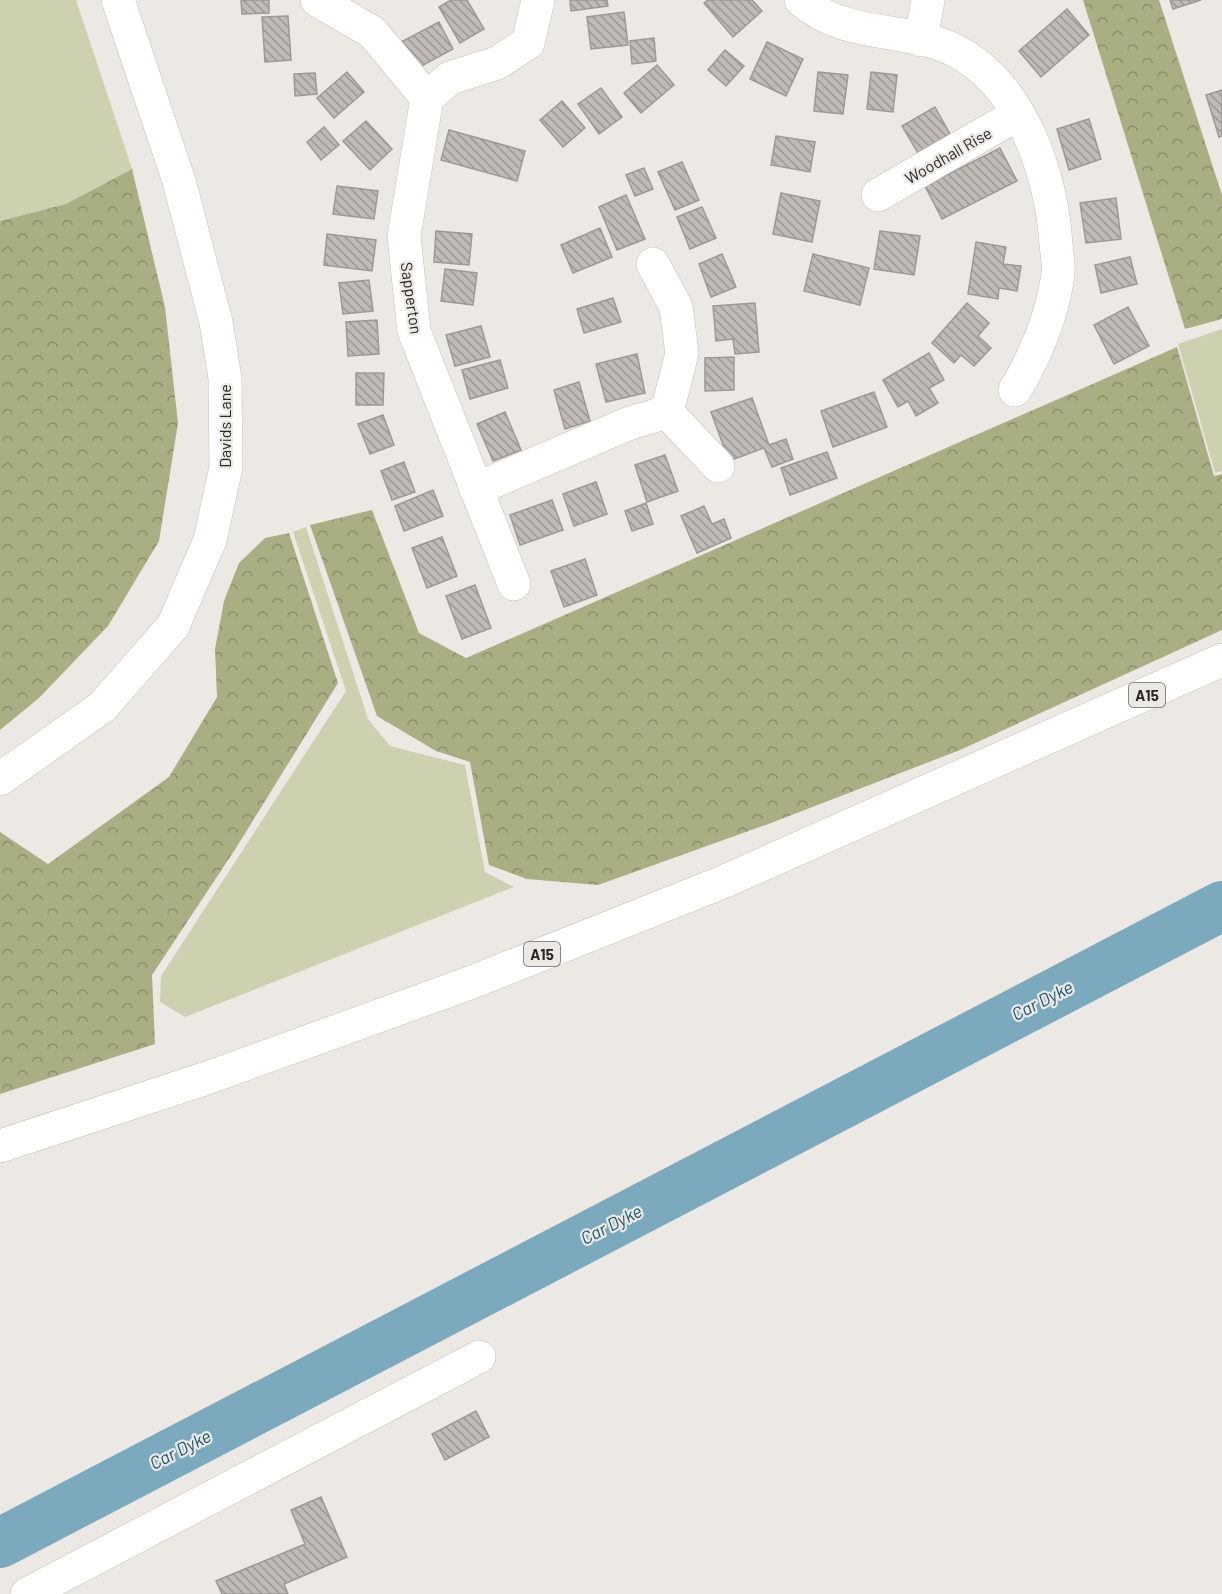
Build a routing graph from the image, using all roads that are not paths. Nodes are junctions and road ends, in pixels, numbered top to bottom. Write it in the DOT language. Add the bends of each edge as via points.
graph roads {
  1 [pos="118,0"];
  2 [pos="317,0"];
  3 [pos="538,0"];
  4 [pos="801,0"];
  5 [pos="928,0"];
  6 [pos="921,40"];
  7 [pos="427,98"];
  8 [pos="1018,114"];
  9 [pos="878,195"];
  10 [pos="653,264"];
  11 [pos="1016,390"];
  12 [pos="668,412"];
  13 [pos="718,466"];
  14 [pos="476,489"];
  15 [pos="514,584"];
  16 [pos="1222,660"];
  17 [pos="0,778"];
  18 [pos="0,1146"];
  19 [pos="479,1357"];
  20 [pos="27,1594"];
  1 -- 17 [label="main road, Davids Lane" via="179,180 216,322 225,378 226,467 210,540 173,626 102,707"];
  2 -- 7 [label="main road" via="372,32"];
  3 -- 7 [label="main road" via="528,43 497,63 450,78"];
  4 -- 6 [label="main road" via="831,20 858,29"];
  5 -- 6 [label="main road"];
  6 -- 8 [label="main road" via="954,50 979,66"];
  7 -- 14 [label="main road, Sapperton" via="405,236 414,331"];
  8 -- 9 [label="main road, Woodhall Rise"];
  8 -- 11 [label="main road" via="1041,163 1054,222 1058,274 1046,324"];
  10 -- 12 [label="main road" via="676,307 682,353"];
  12 -- 13 [label="main road"];
  12 -- 14 [label="main road" via="630,423"];
  14 -- 15 [label="main road, Sapperton"];
  16 -- 18 [label="main road, A15" via="744,873 467,984 207,1078"];
  19 -- 20 [label="main road"];
}
